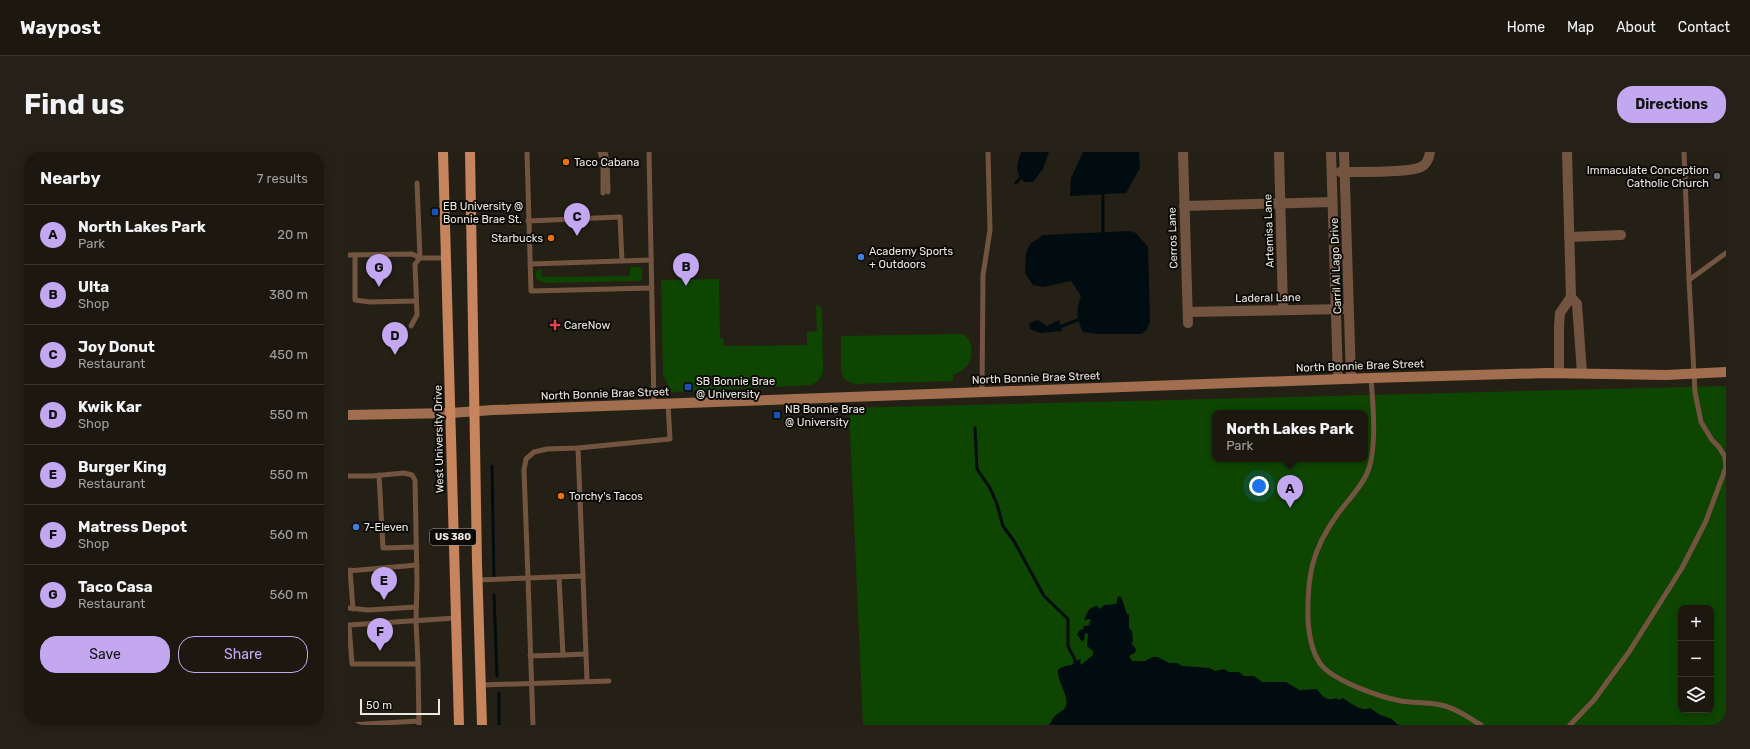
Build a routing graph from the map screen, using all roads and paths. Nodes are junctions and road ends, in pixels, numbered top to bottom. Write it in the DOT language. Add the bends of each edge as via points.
graph roads {
  1 [pos="443,152"];
  2 [pos="470,152"];
  3 [pos="527,152"];
  4 [pos="600,152"];
  5 [pos="605,152"];
  6 [pos="649,152"];
  7 [pos="988,152"];
  8 [pos="1183,152"];
  9 [pos="1279,152"];
  10 [pos="1331,152"];
  11 [pos="1344,152"];
  12 [pos="1430,152"];
  13 [pos="1567,152"];
  14 [pos="1684,152"];
  15 [pos="1345,172"];
  16 [pos="1332,173"];
  17 [pos="417,183"];
  18 [pos="1332,202"];
  19 [pos="1280,204"];
  20 [pos="1184,206"];
  21 [pos="528,221"];
  22 [pos="1621,235"];
  23 [pos="1569,237"];
  24 [pos="1726,253"];
  25 [pos="348,255"];
  26 [pos="355,255"];
  27 [pos="420,258"];
  28 [pos="447,258"];
  29 [pos="651,260"];
  30 [pos="622,261"];
  31 [pos="530,264"];
  32 [pos="1689,280"];
  33 [pos="652,288"];
  34 [pos="1571,297"];
  35 [pos="416,301"];
  36 [pos="1336,309"];
  37 [pos="1349,309"];
  38 [pos="1283,310"];
  39 [pos="1188,312"];
  40 [pos="1188,323"];
  41 [pos="411,326"];
  42 [pos="1726,372"];
  43 [pos="1560,373"];
  44 [pos="1582,373"];
  45 [pos="1694,374"];
  46 [pos="1371,378"];
  47 [pos="1338,379"];
  48 [pos="1351,379"];
  49 [pos="982,392"];
  50 [pos="654,404"];
  51 [pos="668,404"];
  52 [pos="474,411"];
  53 [pos="450,413"];
  54 [pos="348,415"];
  55 [pos="578,448"];
  56 [pos="1725,458"];
  57 [pos="1726,467"];
  58 [pos="379,475"];
  59 [pos="348,476"];
  60 [pos="416,547"];
  61 [pos="417,565"];
  62 [pos="349,571"];
  63 [pos="583,576"];
  64 [pos="559,577"];
  65 [pos="528,578"];
  66 [pos="478,580"];
  67 [pos="416,607"];
  68 [pos="350,608"];
  69 [pos="456,618"];
  70 [pos="416,621"];
  71 [pos="586,654"];
  72 [pos="563,655"];
  73 [pos="530,656"];
  74 [pos="418,664"];
  75 [pos="609,680"];
  76 [pos="587,681"];
  77 [pos="531,683"];
  78 [pos="481,685"];
  79 [pos="419,723"];
  80 [pos="348,725"];
  81 [pos="459,725"];
  82 [pos="482,725"];
  83 [pos="533,725"];
  84 [pos="1481,725"];
  85 [pos="1570,725"];
  1 -- 28 [label="main road, West University Drive / US 380"];
  2 -- 52 [label="main road, US 380"];
  3 -- 21 [label="lane"];
  4 -- 5 [label="lane" via="606,192"];
  6 -- 29 [label="lane"];
  7 -- 49 [label="lane" via="990,230 983,275"];
  8 -- 20 [label="street, Cerros Lane"];
  9 -- 19 [label="street, Artemisa Lane"];
  10 -- 16 [label="street, Carril Al Lago Drive"];
  11 -- 15 [label="street, Carril Al Lago Drive"];
  12 -- 15 [label="street" via="1426,164 1414,170"];
  13 -- 23 [label="street"];
  14 -- 32 [label="lane"];
  15 -- 16 [label="street"];
  15 -- 37 [label="street, Carril Al Lago Drive"];
  16 -- 18 [label="street, Carril Al Lago Drive"];
  17 -- 27 [label="lane"];
  18 -- 19 [label="street"];
  18 -- 36 [label="street, Carril Al Lago Drive"];
  19 -- 20 [label="street"];
  19 -- 38 [label="street, Artemisa Lane"];
  20 -- 39 [label="street, Cerros Lane"];
  21 -- 30 [label="lane" via="620,217"];
  21 -- 31 [label="lane"];
  22 -- 23 [label="street"];
  23 -- 34 [label="street"];
  24 -- 32 [label="lane"];
  25 -- 26 [label="lane"];
  26 -- 27 [label="lane" via="412,254"];
  26 -- 35 [label="lane" via="355,300"];
  27 -- 28 [label="lane"];
  27 -- 35 [label="lane" via="415,264"];
  28 -- 53 [label="main road, West University Drive / US 380"];
  29 -- 30 [label="lane"];
  29 -- 33 [label="lane"];
  30 -- 31 [label="lane"];
  31 -- 33 [label="lane" via="531,291"];
  32 -- 45 [label="lane"];
  33 -- 50 [label="lane"];
  34 -- 43 [label="street" via="1560,313"];
  34 -- 44 [label="street" via="1578,304"];
  35 -- 41 [label="lane" via="417,315"];
  36 -- 37 [label="street, Laderal Lane"];
  36 -- 38 [label="street, Laderal Lane"];
  36 -- 47 [label="street, Carril Al Lago Drive"];
  37 -- 48 [label="street, Carril Al Lago Drive"];
  38 -- 39 [label="street, Laderal Lane"];
  39 -- 40 [label="street, Cerros Lane"];
  42 -- 45 [label="main road, North Bonnie Brae Street"];
  43 -- 44 [label="main road, North Bonnie Brae Street"];
  43 -- 46 [label="main road, North Bonnie Brae Street"];
  44 -- 45 [label="main road, North Bonnie Brae Street"];
  45 -- 56 [label="lane" via="1701,422"];
  46 -- 48 [label="main road, North Bonnie Brae Street"];
  46 -- 84 [label="lane" via="1372,455 1368,471 1329,528 1314,557 1307,592 1308,626 1316,656 1324,668 1364,690 1402,701 1441,705"];
  47 -- 48 [label="main road, North Bonnie Brae Street"];
  47 -- 49 [label="main road, North Bonnie Brae Street"];
  49 -- 51 [label="main road, North Bonnie Brae Street"];
  50 -- 51 [label="main road, North Bonnie Brae Street"];
  50 -- 52 [label="main road, North Bonnie Brae Street"];
  51 -- 55 [label="lane" via="670,439"];
  52 -- 53 [label="main road, North Bonnie Brae Street"];
  52 -- 66 [label="main road, US 380"];
  53 -- 54 [label="main road, North Bonnie Brae Street"];
  53 -- 69 [label="main road, West University Drive / US 380"];
  55 -- 63 [label="lane"];
  55 -- 65 [label="lane" via="547,449 534,452 526,459 524,470"];
  56 -- 57 [label="lane"];
  57 -- 85 [label="lane" via="1706,521 1675,580 1625,658 1594,700"];
  58 -- 59 [label="lane"];
  58 -- 60 [label="lane" via="383,548"];
  58 -- 60 [label="lane" via="404,473 412,475 415,480"];
  60 -- 61 [label="lane"];
  61 -- 62 [label="lane"];
  61 -- 67 [label="lane"];
  62 -- 68 [label="lane"];
  63 -- 64 [label="lane"];
  63 -- 71 [label="lane"];
  64 -- 65 [label="lane"];
  64 -- 72 [label="lane"];
  65 -- 66 [label="lane"];
  65 -- 73 [label="lane"];
  66 -- 78 [label="main road, US 380"];
  67 -- 68 [label="lane" via="368,610"];
  67 -- 70 [label="lane"];
  69 -- 70 [label="lane"];
  69 -- 81 [label="main road, West University Drive / US 380"];
  70 -- 74 [label="lane"];
  70 -- 74 [label="lane" via="350,625 352,664"];
  71 -- 72 [label="lane"];
  71 -- 76 [label="lane"];
  72 -- 73 [label="lane"];
  73 -- 77 [label="lane"];
  74 -- 79 [label="lane"];
  75 -- 76 [label="lane"];
  76 -- 77 [label="lane"];
  77 -- 78 [label="lane"];
  77 -- 83 [label="lane"];
  78 -- 82 [label="main road, US 380"];
  79 -- 80 [label="lane"];
}
